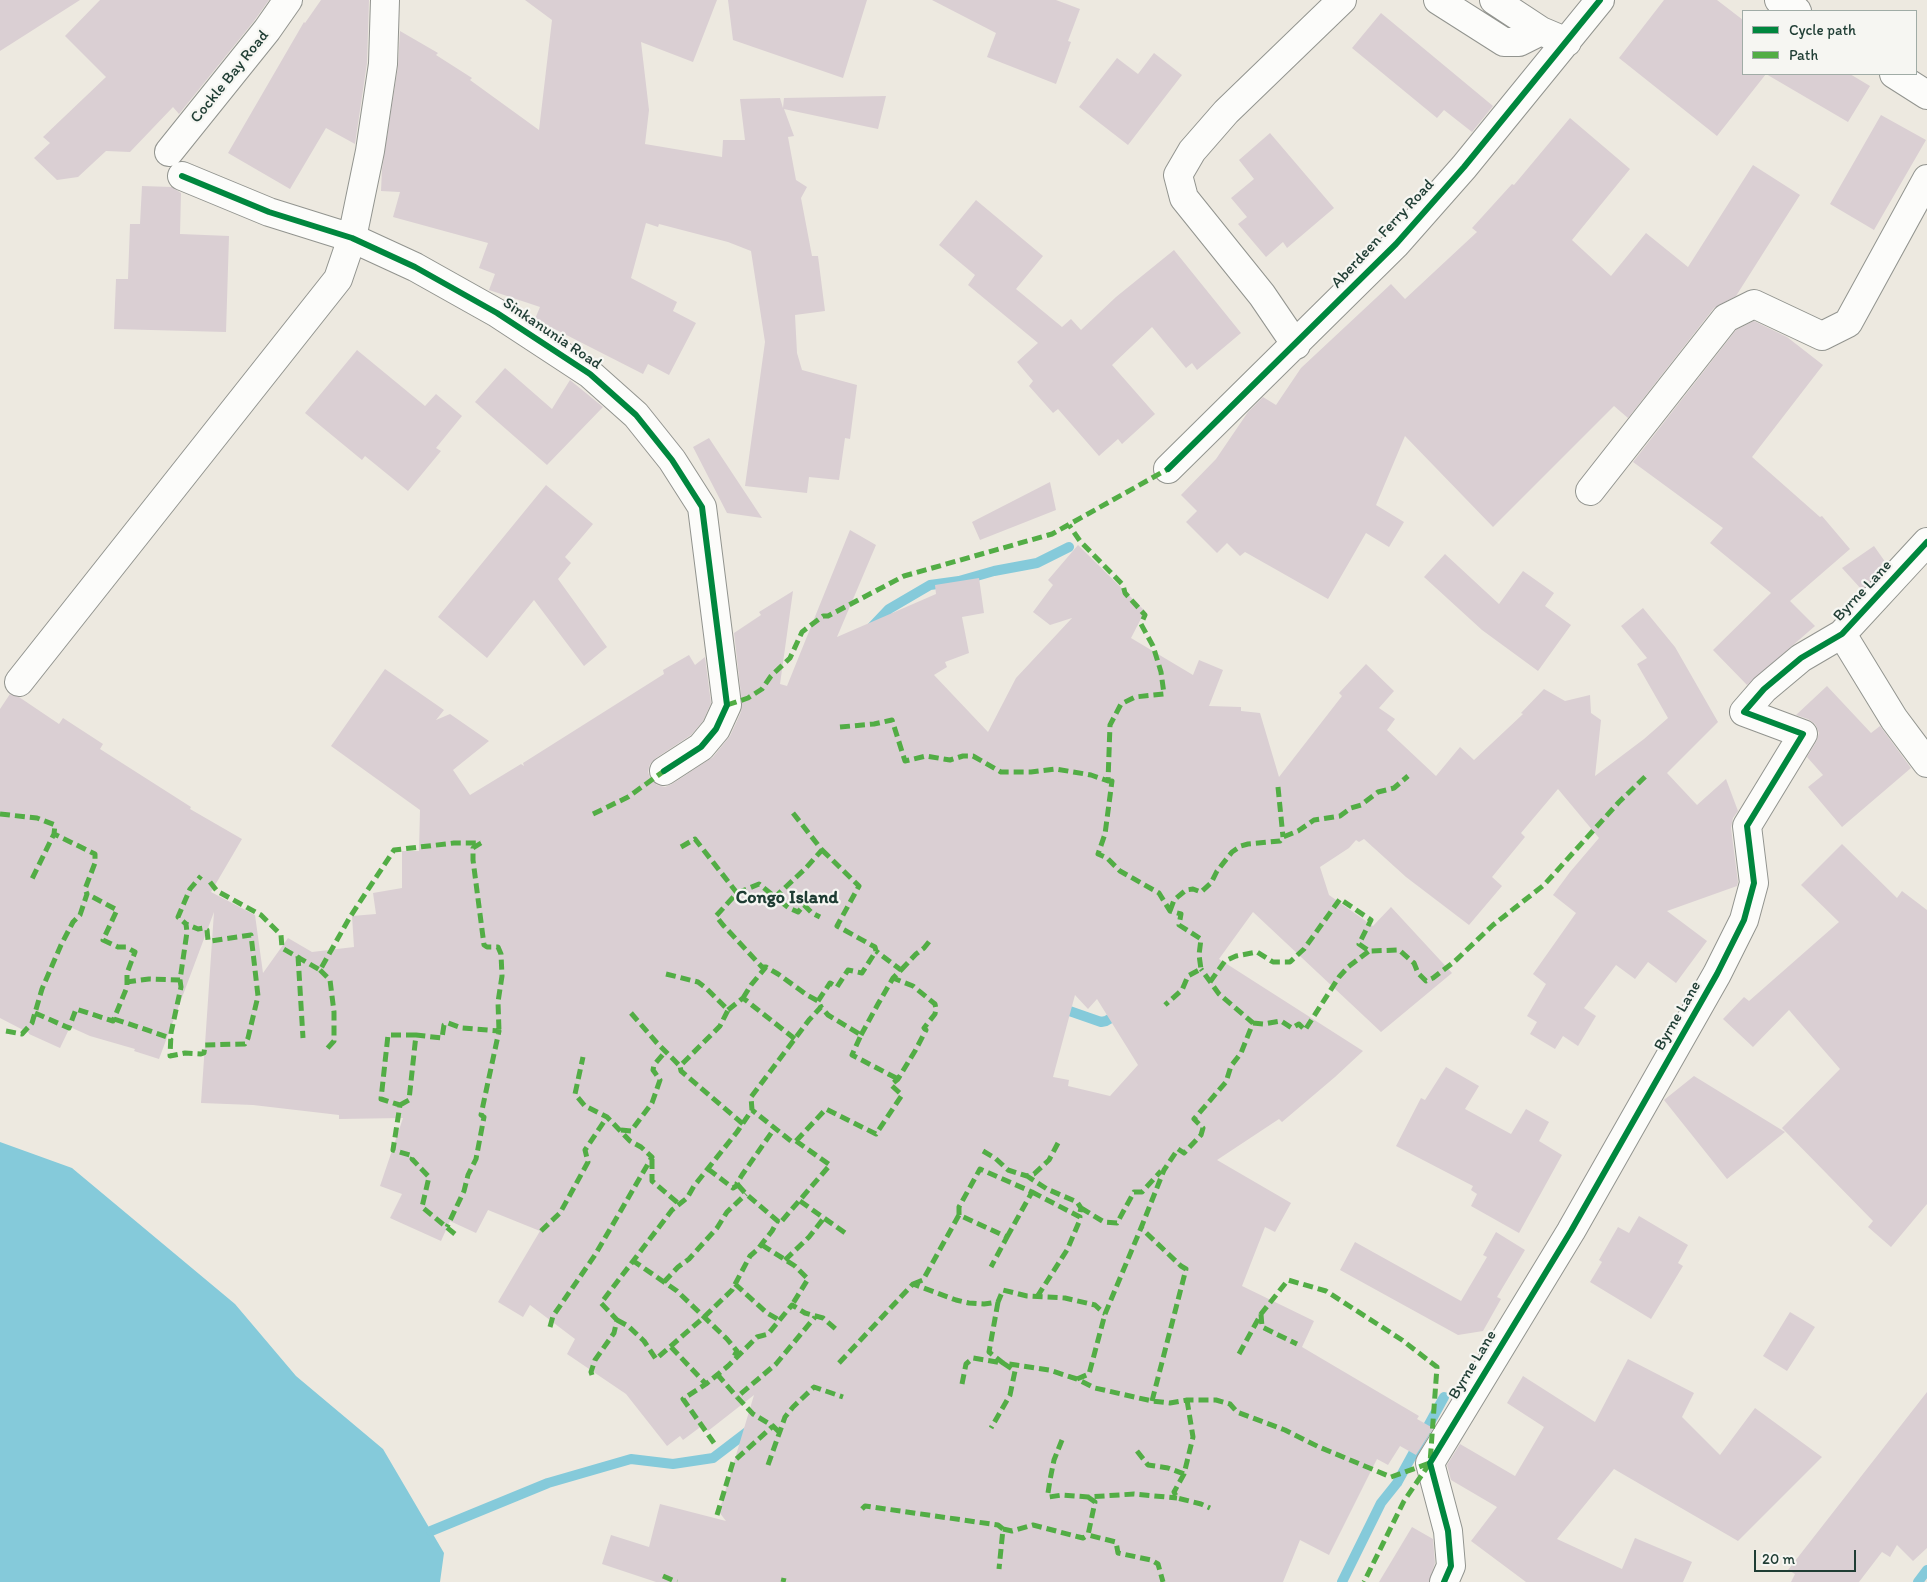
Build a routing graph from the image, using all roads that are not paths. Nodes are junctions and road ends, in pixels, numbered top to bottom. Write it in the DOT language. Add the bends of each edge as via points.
graph roads {
  1 [pos="288,0"];
  2 [pos="385,0"];
  3 [pos="1342,0"];
  4 [pos="1438,0"];
  5 [pos="1494,0"];
  6 [pos="1600,0"];
  7 [pos="1779,0"];
  8 [pos="1795,10"];
  9 [pos="1541,30"];
  10 [pos="1567,42"];
  11 [pos="1896,75"];
  12 [pos="1927,94"];
  13 [pos="175,164"];
  14 [pos="1927,179"];
  15 [pos="352,238"];
  16 [pos="1296,345"];
  17 [pos="1168,470"];
  18 [pos="1590,492"];
  19 [pos="1927,542"];
  20 [pos="1842,634"];
  21 [pos="19,682"];
  22 [pos="1927,764"];
  23 [pos="664,771"];
  24 [pos="1444,1582"];
  1 -- 13 [label="street, Cockle Bay Road"];
  2 -- 15 [label="street" via="383,64"];
  3 -- 16 [label="street" via="1226,112 1178,174 1184,198 1262,295"];
  4 -- 9 [label="street" via="1504,42 1519,42"];
  5 -- 9 [label="street"];
  6 -- 10 [label="street, Aberdeen Ferry Road"];
  7 -- 8 [label="street"];
  9 -- 10 [label="street"];
  10 -- 16 [label="street, Aberdeen Ferry Road" via="1396,244"];
  11 -- 12 [label="street"];
  13 -- 15 [label="street, Sinkanunia Road" via="270,212"];
  14 -- 18 [label="street" via="1848,322 1822,336 1754,304 1726,318"];
  15 -- 21 [label="street" via="338,279"];
  15 -- 23 [label="street, Sinkanunia Road" via="415,267 497,313 590,374 636,415 672,460 702,507 727,705 716,729 701,747"];
  16 -- 17 [label="street, Aberdeen Ferry Road"];
  19 -- 20 [label="street, Byrne Lane"];
  20 -- 22 [label="street" via="1894,719"];
  20 -- 24 [label="street, Byrne Lane" via="1801,658 1764,689 1744,712 1803,734 1748,826 1754,883 1744,920 1717,974 1571,1231 1430,1463 1448,1531 1452,1566"];
}
